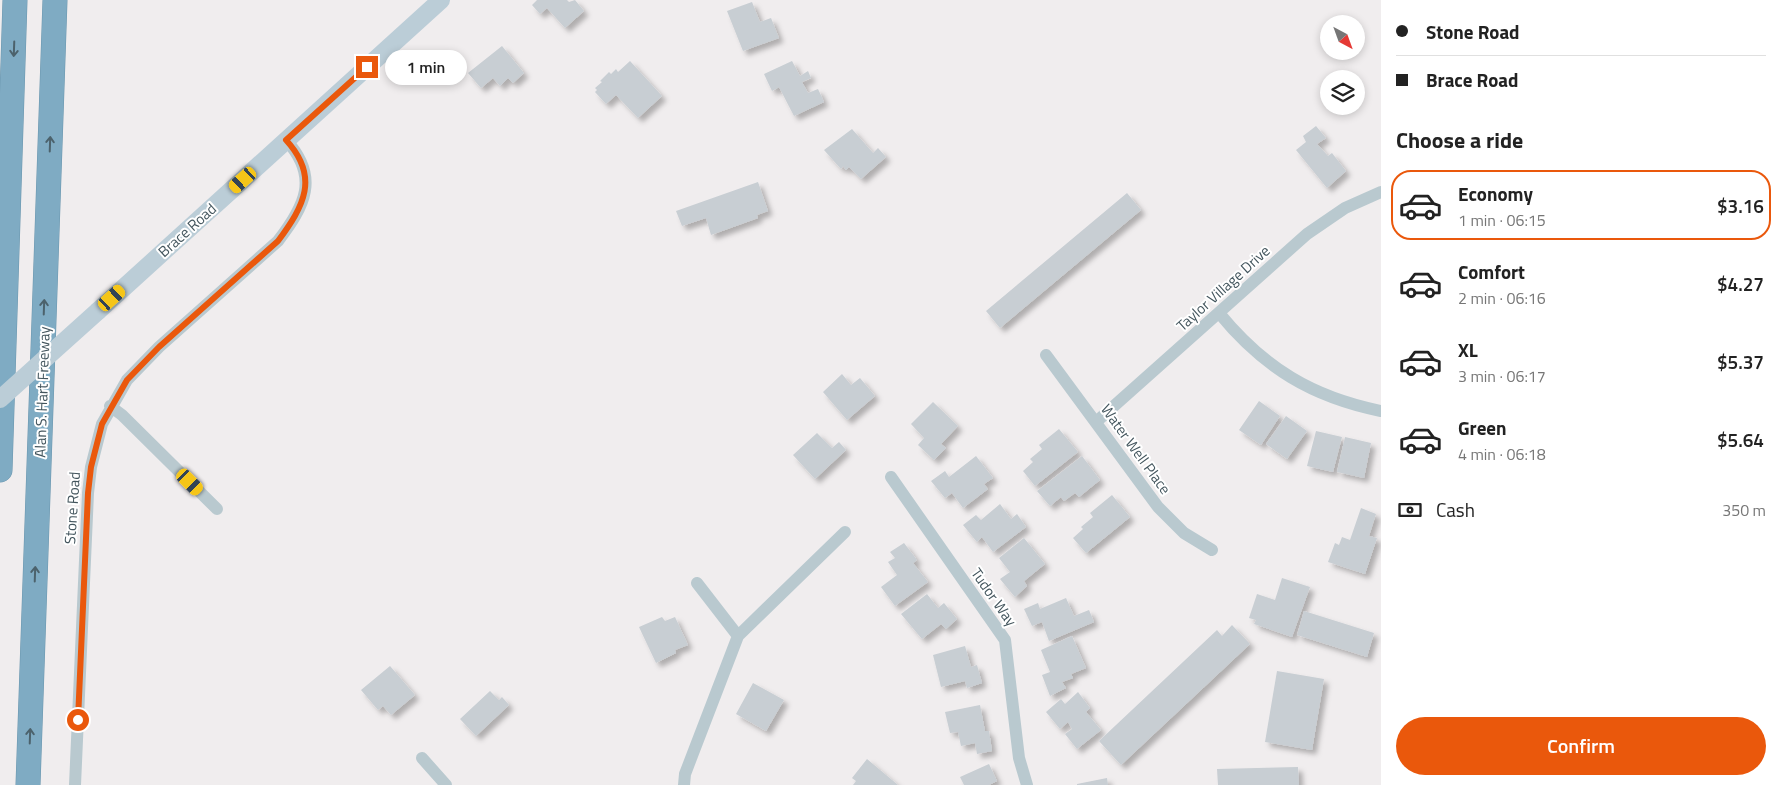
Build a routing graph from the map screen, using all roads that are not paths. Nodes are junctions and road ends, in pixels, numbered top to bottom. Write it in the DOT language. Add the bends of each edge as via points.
graph roads {
  1 [pos="15,0"];
  2 [pos="55,0"];
  3 [pos="441,0"];
  4 [pos="286,140"];
  5 [pos="1381,192"];
  6 [pos="1219,313"];
  7 [pos="1046,355"];
  8 [pos="0,399"];
  9 [pos="110,406"];
  10 [pos="1381,411"];
  11 [pos="1096,422"];
  12 [pos="0,470"];
  13 [pos="891,477"];
  14 [pos="217,508"];
  15 [pos="845,532"];
  16 [pos="1212,550"];
  17 [pos="696,584"];
  18 [pos="738,636"];
  19 [pos="422,758"];
  20 [pos="28,785"];
  21 [pos="75,785"];
  22 [pos="446,785"];
  23 [pos="684,785"];
  24 [pos="1027,785"];
  1 -- 12 [label="highway, one-way"];
  20 -- 2 [label="highway, Alan S. Hart Freeway, one-way"];
  3 -- 4 [label="street, Brace Road"];
  4 -- 8 [label="street, Brace Road, bridge"];
  4 -- 9 [label="street, Stone Road" via="304,164 307,180 304,198 294,221 278,241 140,364"];
  5 -- 6 [label="street, Taylor Village Drive" via="1326,219"];
  6 -- 10 [label="street" via="1248,344 1300,384 1337,400"];
  6 -- 11 [label="street, Taylor Village Drive"];
  7 -- 11 [label="street, Water Well Place"];
  9 -- 14 [label="street"];
  9 -- 21 [label="street, Stone Road" via="96,445 88,493"];
  11 -- 16 [label="street, Water Well Place" via="1166,516 1193,540"];
  13 -- 24 [label="street, Tudor Way" via="1004,640 1019,758"];
  15 -- 18 [label="street"];
  17 -- 18 [label="street"];
  18 -- 23 [label="street" via="685,774"];
  19 -- 22 [label="street"];
}
